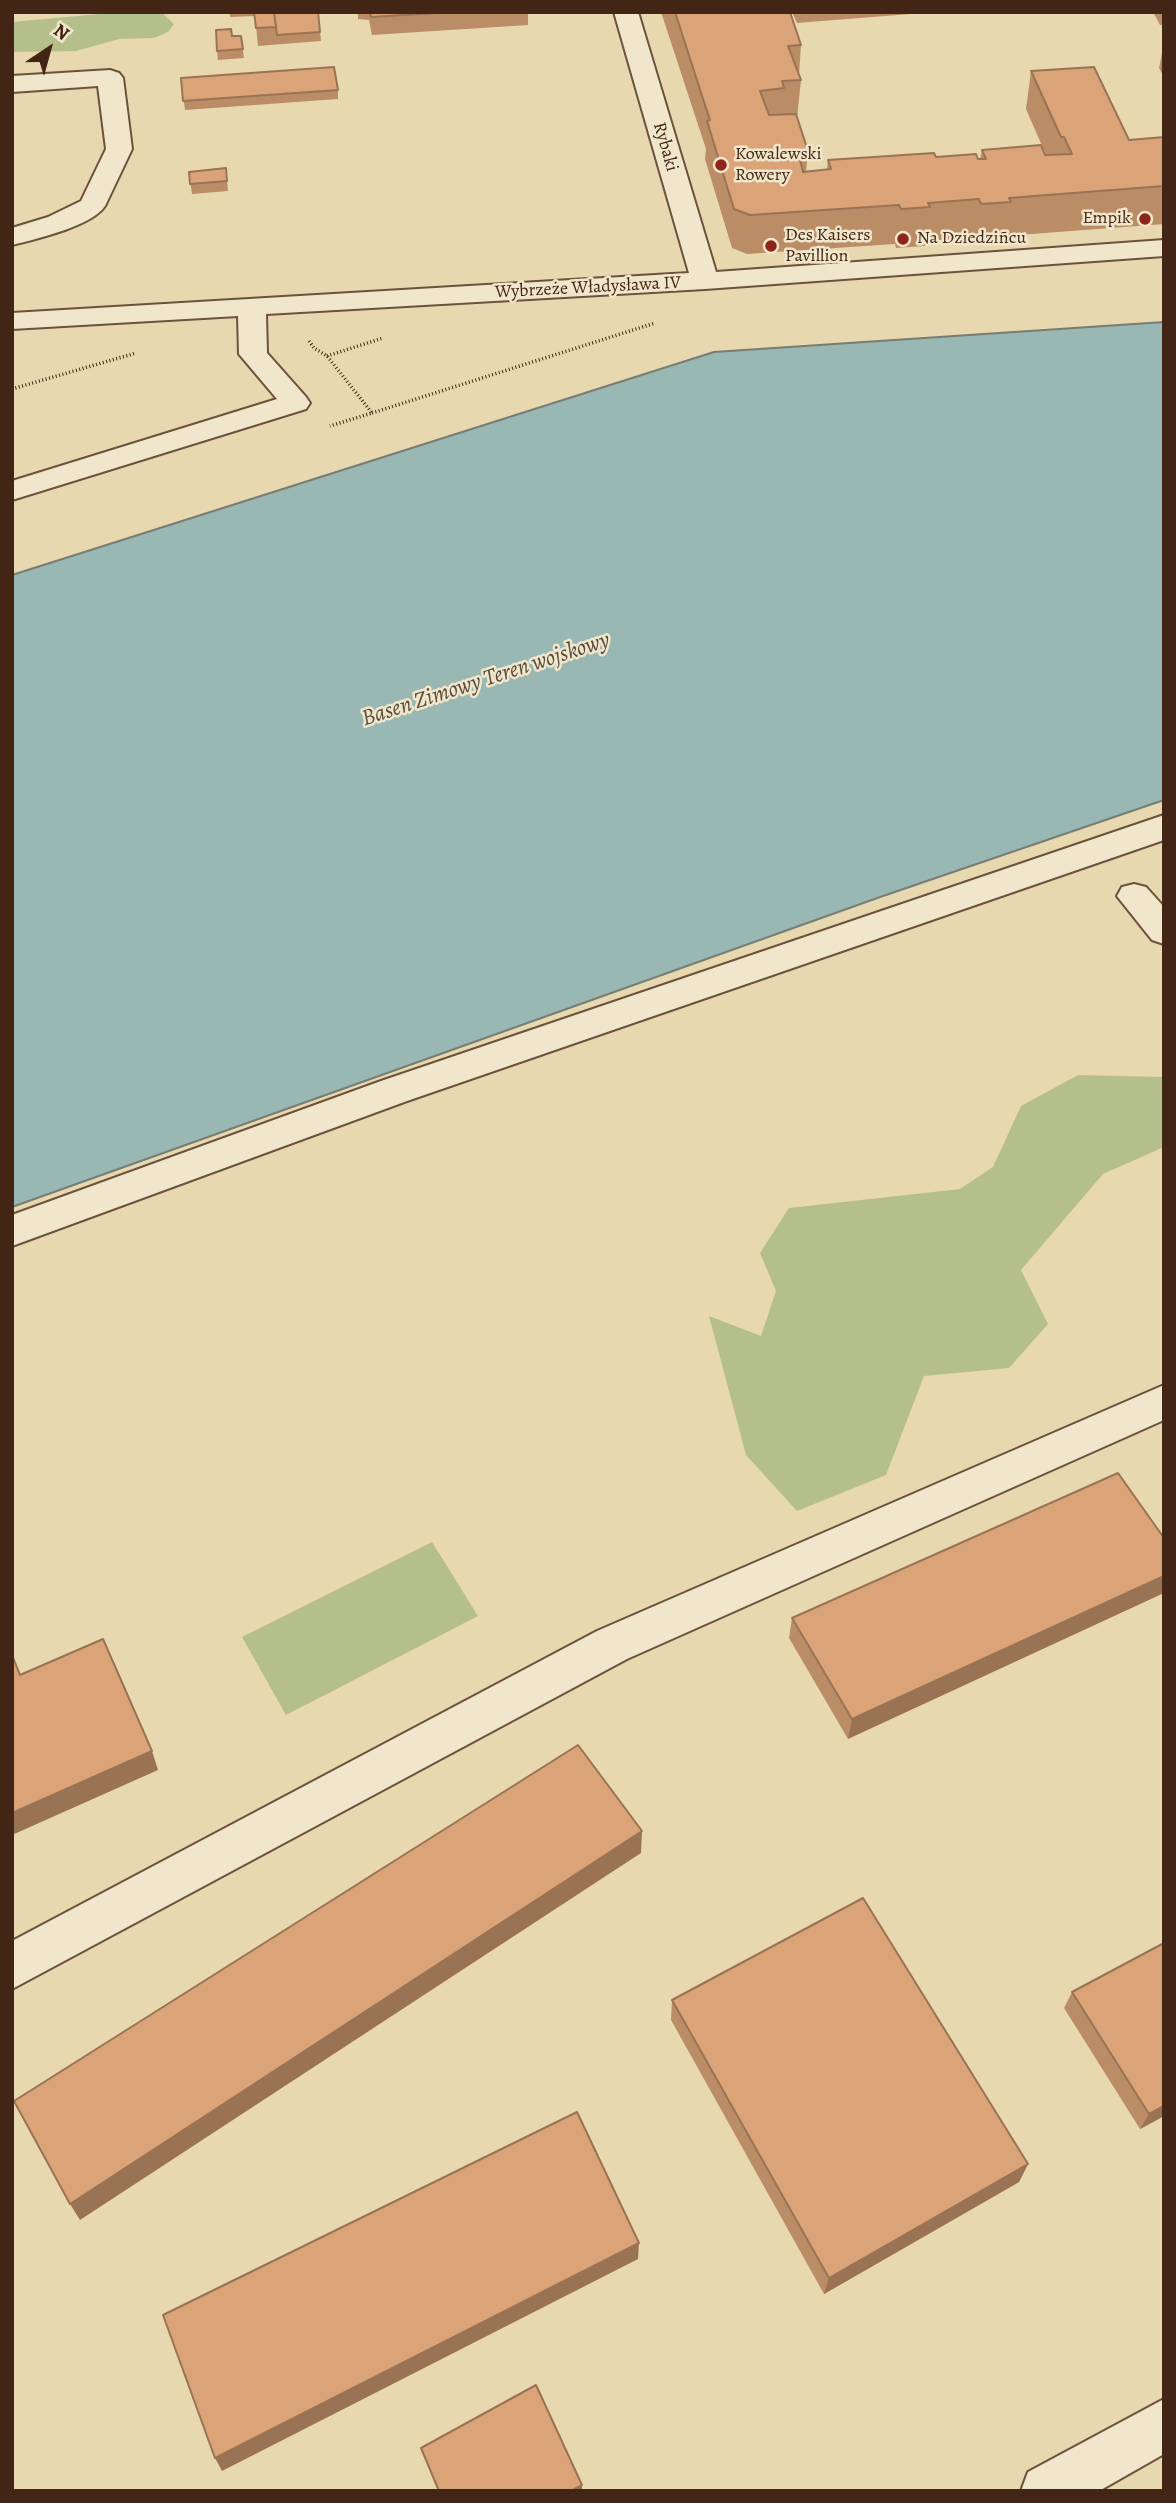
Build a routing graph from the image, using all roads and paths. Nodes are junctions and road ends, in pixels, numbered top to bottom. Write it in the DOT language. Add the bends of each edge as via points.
graph roads {
  1 [pos="626,12"];
  2 [pos="12,84"];
  3 [pos="12,237"];
  4 [pos="1164,248"];
  5 [pos="705,281"];
  6 [pos="252,308"];
  7 [pos="664,320"];
  8 [pos="12,321"];
  9 [pos="144,350"];
  10 [pos="12,389"];
  11 [pos="372,413"];
  12 [pos="12,491"];
  13 [pos="1164,827"];
  14 [pos="1134,896"];
  15 [pos="1164,931"];
  16 [pos="12,1231"];
  17 [pos="1164,1402"];
  18 [pos="12,1966"];
  19 [pos="1164,2425"];
  20 [pos="1048,2491"];
  1 -- 5 [label="street, Rybaki"];
  2 -- 3 [label="street" via="110,78 119,149 92,206"];
  4 -- 5 [label="street, Wybrzeże Władysława IV"];
  5 -- 6 [label="street, Wybrzeże Władysława IV"];
  6 -- 8 [label="street, Wybrzeże Władysława IV"];
  6 -- 12 [label="street" via="254,354 296,403"];
  7 -- 11 [label="path"];
  9 -- 10 [label="path"];
  13 -- 16 [label="street" via="394,1091"];
  14 -- 15 [label="street"];
  17 -- 18 [label="street" via="612,1645"];
  19 -- 20 [label="street"];
}
